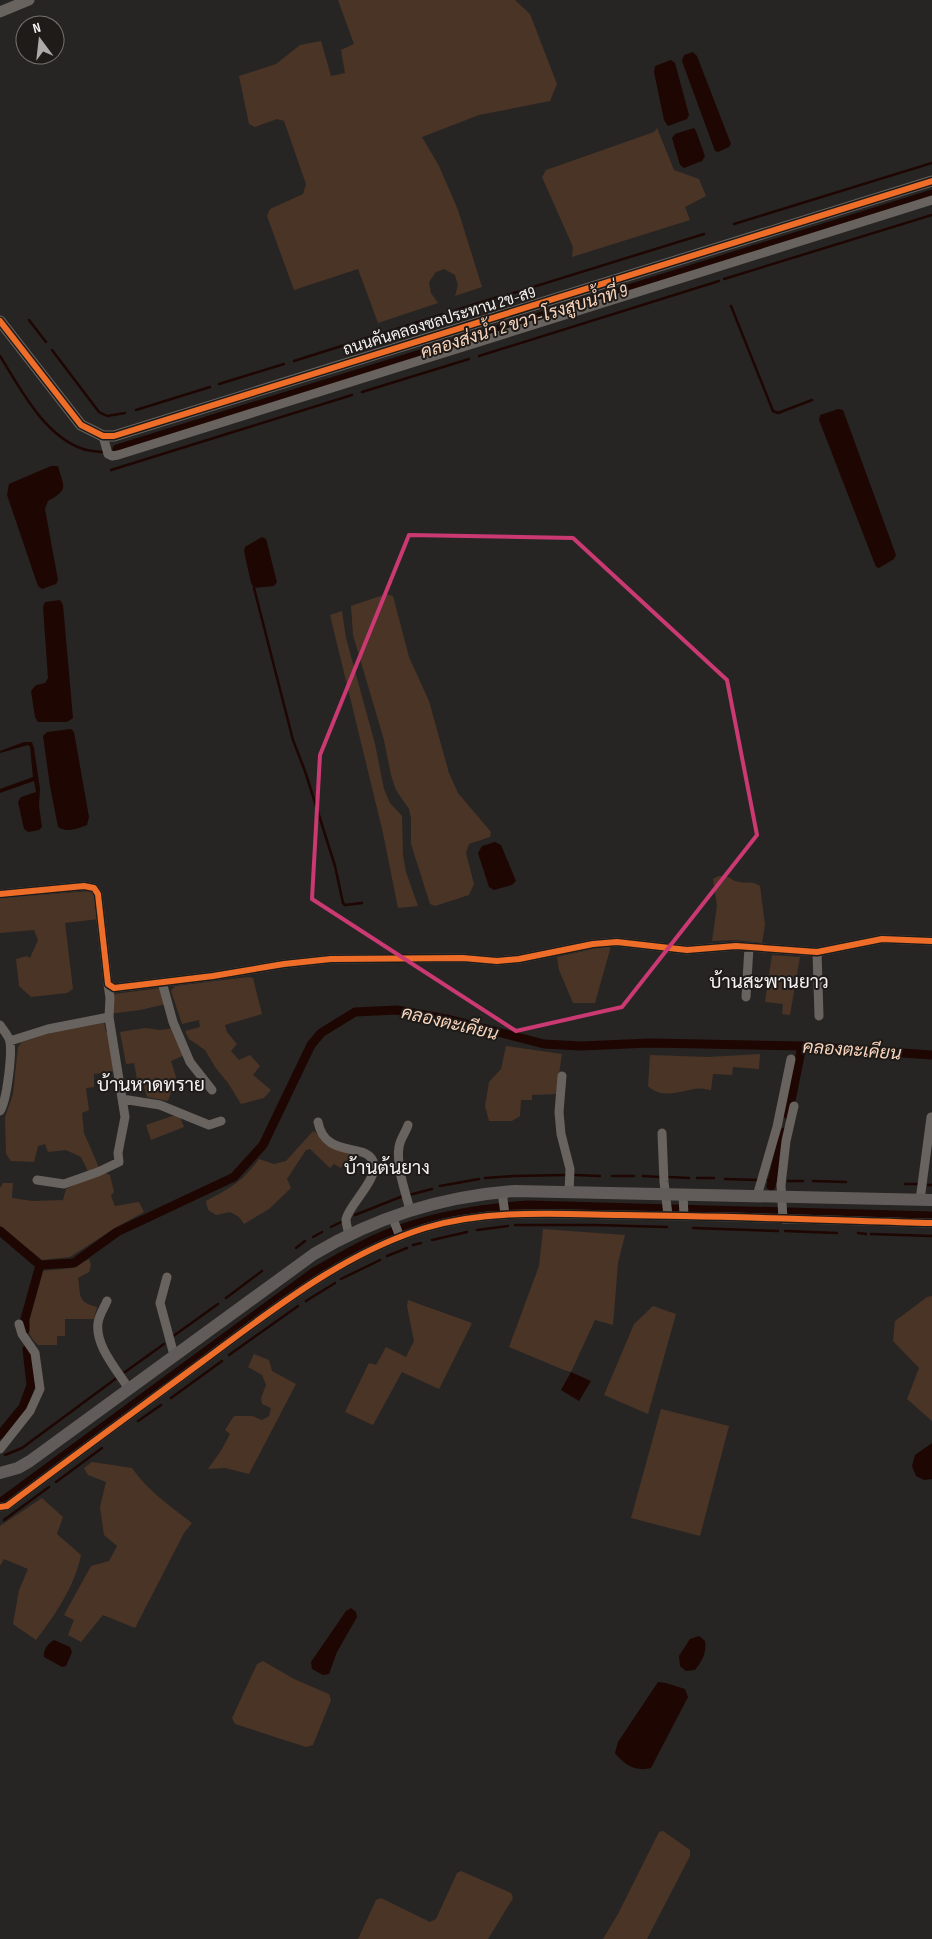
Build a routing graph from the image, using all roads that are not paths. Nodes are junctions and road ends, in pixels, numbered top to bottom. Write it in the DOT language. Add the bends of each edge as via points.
graph roads {
  1 [pos="29,0"];
  2 [pos="0,12"];
  3 [pos="932,181"];
  4 [pos="932,200"];
  5 [pos="714,259"];
  6 [pos="0,321"];
  7 [pos="103,436"];
  8 [pos="0,894"];
  9 [pos="932,941"];
  10 [pos="749,947"];
  11 [pos="817,952"];
  12 [pos="162,982"];
  13 [pos="108,984"];
  14 [pos="746,997"];
  15 [pos="819,1016"];
  16 [pos="109,1017"];
  17 [pos="0,1025"];
  18 [pos="10,1041"];
  19 [pos="791,1060"];
  20 [pos="562,1076"];
  21 [pos="212,1090"];
  22 [pos="122,1099"];
  23 [pos="794,1106"];
  24 [pos="0,1111"];
  25 [pos="931,1117"];
  26 [pos="221,1121"];
  27 [pos="318,1122"];
  28 [pos="408,1125"];
  29 [pos="662,1133"];
  30 [pos="37,1180"];
  31 [pos="569,1192"];
  32 [pos="503,1196"];
  33 [pos="757,1196"];
  34 [pos="666,1198"];
  35 [pos="683,1198"];
  36 [pos="783,1200"];
  37 [pos="926,1200"];
  38 [pos="410,1210"];
  39 [pos="505,1212"];
  40 [pos="668,1213"];
  41 [pos="684,1214"];
  42 [pos="783,1217"];
  43 [pos="394,1220"];
  44 [pos="932,1223"];
  45 [pos="350,1234"];
  46 [pos="400,1235"];
  47 [pos="167,1277"];
  48 [pos="107,1301"];
  49 [pos="19,1324"];
  50 [pos="174,1355"];
  51 [pos="129,1389"];
  52 [pos="0,1450"];
  53 [pos="0,1473"];
  54 [pos="0,1507"];
  1 -- 2 [label="street"];
  3 -- 5 [label="street, ถนนคันคลองชลประทาน 2ข-ส9"];
  4 -- 5 [label="street"];
  5 -- 7 [label="street, ถนนคันคลองชลประทาน 2ข-ส9" via="132,431"];
  5 -- 7 [label="street" via="118,455 108,454"];
  6 -- 7 [label="street" via="81,425"];
  8 -- 13 [label="street" via="84,886 94,888 98,894"];
  9 -- 11 [label="street" via="882,939"];
  10 -- 11 [label="street"];
  10 -- 12 [label="street" via="687,950 616,942 497,961 426,957 331,959"];
  10 -- 14 [label="street"];
  11 -- 15 [label="street"];
  12 -- 13 [label="street" via="114,988"];
  12 -- 21 [label="street" via="173,1022 190,1062"];
  13 -- 16 [label="street"];
  16 -- 18 [label="street" via="48,1029"];
  16 -- 22 [label="street"];
  17 -- 18 [label="street"];
  18 -- 24 [label="street" via="5,1095"];
  19 -- 33 [label="street" via="777,1127"];
  20 -- 31 [label="street" via="559,1112 570,1169"];
  22 -- 26 [label="street" via="160,1105 209,1125"];
  22 -- 30 [label="street" via="125,1117 119,1162 64,1184"];
  23 -- 36 [label="street" via="786,1141"];
  25 -- 37 [label="street"];
  27 -- 45 [label="street" via="320,1132 328,1141 370,1156 374,1162 367,1185 346,1221"];
  28 -- 38 [label="street" via="398,1152"];
  29 -- 34 [label="street"];
  31 -- 32 [label="main road"];
  31 -- 34 [label="main road"];
  32 -- 38 [label="main road" via="455,1198"];
  32 -- 39 [label="street"];
  33 -- 35 [label="main road"];
  33 -- 36 [label="main road"];
  34 -- 35 [label="main road"];
  34 -- 40 [label="street"];
  35 -- 41 [label="street"];
  36 -- 37 [label="main road"];
  36 -- 42 [label="street"];
  38 -- 43 [label="main road"];
  39 -- 40 [label="street"];
  39 -- 46 [label="street"];
  40 -- 41 [label="street"];
  41 -- 42 [label="street"];
  42 -- 44 [label="street"];
  43 -- 45 [label="main road"];
  43 -- 46 [label="street"];
  45 -- 50 [label="main road" via="314,1254"];
  46 -- 54 [label="street" via="306,1287 7,1506"];
  47 -- 50 [label="street" via="160,1303"];
  48 -- 51 [label="street" via="98,1320 100,1338"];
  49 -- 52 [label="street" via="35,1353 40,1389 30,1411"];
  50 -- 51 [label="main road"];
  51 -- 53 [label="main road" via="18,1468"];
}
